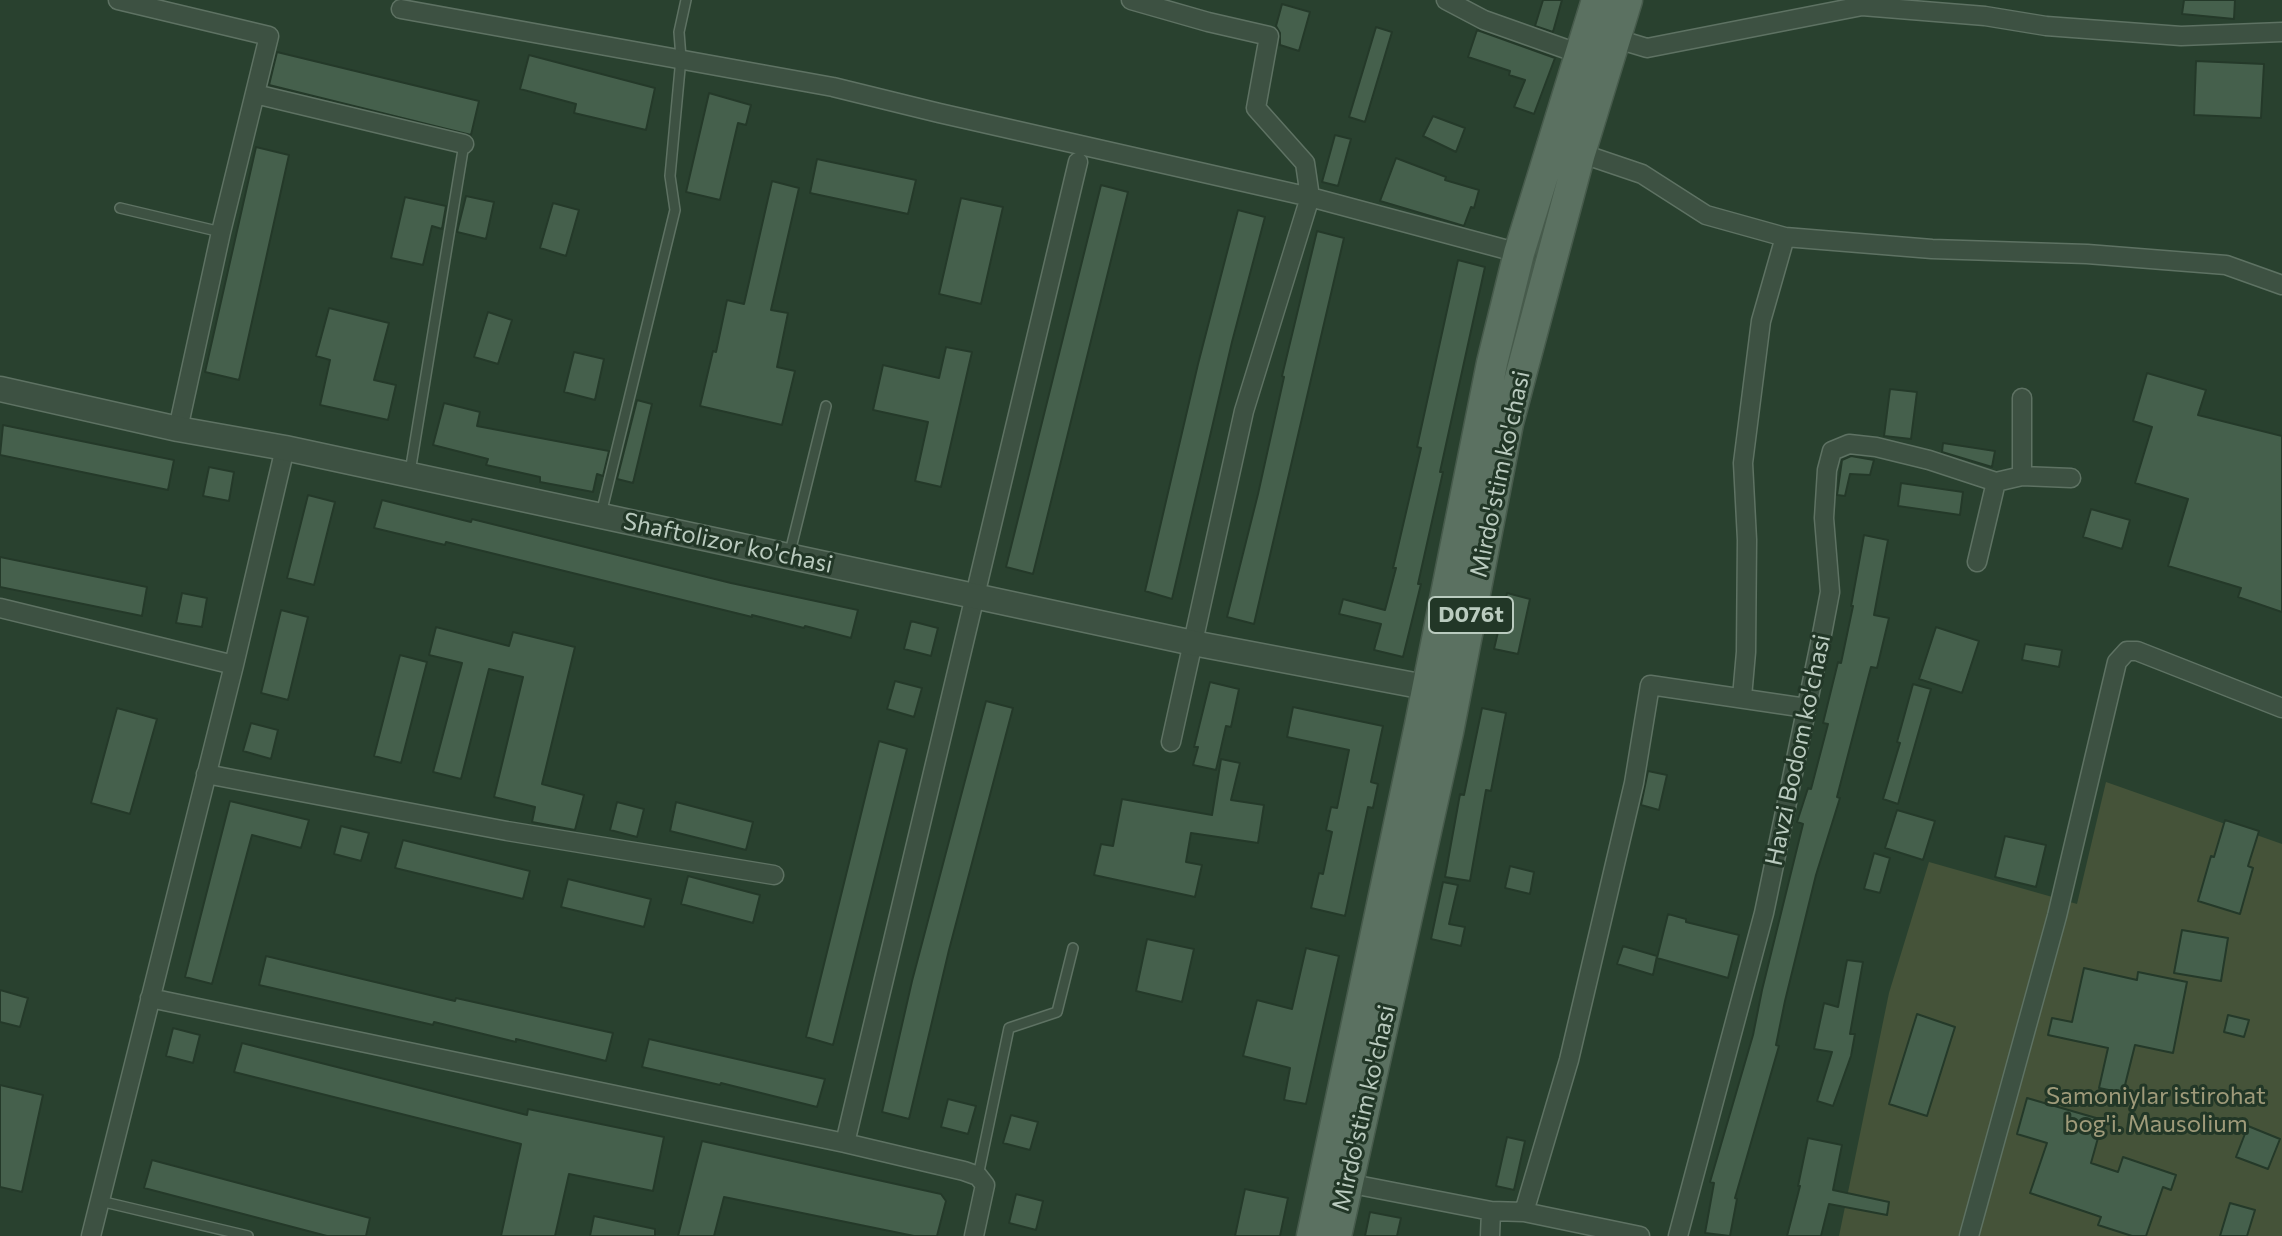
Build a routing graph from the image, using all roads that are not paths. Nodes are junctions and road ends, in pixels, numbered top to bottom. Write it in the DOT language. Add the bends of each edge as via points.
graph roads {
  1 [pos="118,0"];
  2 [pos="686,0"];
  3 [pos="1131,0"];
  4 [pos="1446,0"];
  5 [pos="1597,0"];
  6 [pos="1627,0"];
  7 [pos="401,9"];
  8 [pos="2282,32"];
  9 [pos="1617,39"];
  10 [pos="1584,42"];
  11 [pos="681,58"];
  12 [pos="255,94"];
  13 [pos="464,144"];
  14 [pos="1580,153"];
  15 [pos="1078,162"];
  16 [pos="1310,197"];
  17 [pos="120,208"];
  18 [pos="221,232"];
  19 [pos="1785,237"];
  20 [pos="1519,253"];
  21 [pos="2282,285"];
  22 [pos="0,389"];
  23 [pos="2022,398"];
  24 [pos="826,406"];
  25 [pos="178,429"];
  26 [pos="285,448"];
  27 [pos="410,475"];
  28 [pos="2022,476"];
  29 [pos="2071,478"];
  30 [pos="1996,482"];
  31 [pos="601,516"];
  32 [pos="789,556"];
  33 [pos="1977,562"];
  34 [pos="976,595"];
  35 [pos="0,608"];
  36 [pos="1193,643"];
  37 [pos="234,665"];
  38 [pos="1441,690"];
  39 [pos="1742,697"];
  40 [pos="1806,708"];
  41 [pos="2282,708"];
  42 [pos="1171,742"];
  43 [pos="206,774"];
  44 [pos="774,875"];
  45 [pos="1073,948"];
  46 [pos="150,998"];
  47 [pos="845,1143"];
  48 [pos="978,1176"];
  49 [pos="1347,1183"];
  50 [pos="100,1201"];
  51 [pos="1491,1211"];
  52 [pos="1524,1212"];
  53 [pos="91,1236"];
  54 [pos="248,1236"];
  55 [pos="974,1236"];
  56 [pos="1312,1236"];
  57 [pos="1336,1236"];
  58 [pos="1490,1236"];
  59 [pos="1640,1236"];
  60 [pos="1678,1236"];
  61 [pos="1969,1236"];
  1 -- 12 [label="street" via="269,36"];
  2 -- 11 [label="lane" via="679,32"];
  3 -- 16 [label="street" via="1269,36 1256,108 1305,163"];
  4 -- 10 [label="street" via="1484,20"];
  5 -- 10 [label="main road, Mirdo'stim ko'chasi / D076t"];
  6 -- 9 [label="main road, Mirdo'stim ko'chasi / D076t"];
  7 -- 11 [label="street"];
  8 -- 9 [label="street" via="2181,36 1862,6 1647,48"];
  9 -- 10 [label="main road"];
  9 -- 14 [label="main road, Mirdo'stim ko'chasi / D076t"];
  10 -- 20 [label="main road, Mirdo'stim ko'chasi / D076t"];
  11 -- 16 [label="street" via="833,87"];
  11 -- 31 [label="lane" via="670,176 675,210"];
  12 -- 13 [label="street"];
  12 -- 18 [label="street"];
  13 -- 27 [label="lane"];
  14 -- 19 [label="street" via="1642,174 1706,215"];
  14 -- 38 [label="main road, Mirdo'stim ko'chasi / D076t"];
  15 -- 34 [label="street"];
  16 -- 20 [label="street"];
  16 -- 36 [label="street" via="1244,411"];
  17 -- 18 [label="lane"];
  18 -- 25 [label="street"];
  19 -- 21 [label="street" via="2226,265"];
  19 -- 39 [label="street" via="1761,321 1743,463 1747,540"];
  20 -- 38 [label="main road, Mirdo'stim ko'chasi / D076t" via="1492,363"];
  22 -- 25 [label="street, Shaftolizor ko'chasi"];
  23 -- 28 [label="street"];
  24 -- 32 [label="lane"];
  25 -- 26 [label="street, Shaftolizor ko'chasi"];
  26 -- 27 [label="street, Shaftolizor ko'chasi"];
  26 -- 37 [label="street"];
  27 -- 31 [label="street, Shaftolizor ko'chasi"];
  28 -- 29 [label="street"];
  28 -- 30 [label="street"];
  30 -- 33 [label="street"];
  30 -- 40 [label="street, Havzi Bodom ko'chasi" via="1876,447 1849,444 1832,451 1824,518 1830,592"];
  31 -- 32 [label="street, Shaftolizor ko'chasi"];
  32 -- 34 [label="street, Shaftolizor ko'chasi"];
  34 -- 36 [label="street, Shaftolizor ko'chasi"];
  34 -- 47 [label="street"];
  35 -- 37 [label="street"];
  36 -- 38 [label="street, Shaftolizor ko'chasi"];
  36 -- 42 [label="street"];
  37 -- 43 [label="street"];
  38 -- 49 [label="main road, Mirdo'stim ko'chasi / D076t"];
  38 -- 56 [label="main road, Mirdo'stim ko'chasi / D076t"];
  39 -- 40 [label="street"];
  39 -- 52 [label="street" via="1650,685 1634,783 1569,1060"];
  40 -- 60 [label="street, Havzi Bodom ko'chasi" via="1764,913"];
  41 -- 61 [label="street" via="2137,651 2127,651 2117,662 2057,916"];
  43 -- 44 [label="street"];
  43 -- 46 [label="street"];
  45 -- 48 [label="lane" via="1057,1012 1009,1028"];
  46 -- 47 [label="street"];
  46 -- 50 [label="street"];
  47 -- 48 [label="street"];
  48 -- 55 [label="street" via="985,1185"];
  49 -- 51 [label="street"];
  49 -- 57 [label="main road, Mirdo'stim ko'chasi / D076t"];
  50 -- 53 [label="street"];
  50 -- 54 [label="lane"];
  51 -- 52 [label="street"];
  51 -- 58 [label="street"];
  52 -- 59 [label="street"];
}
